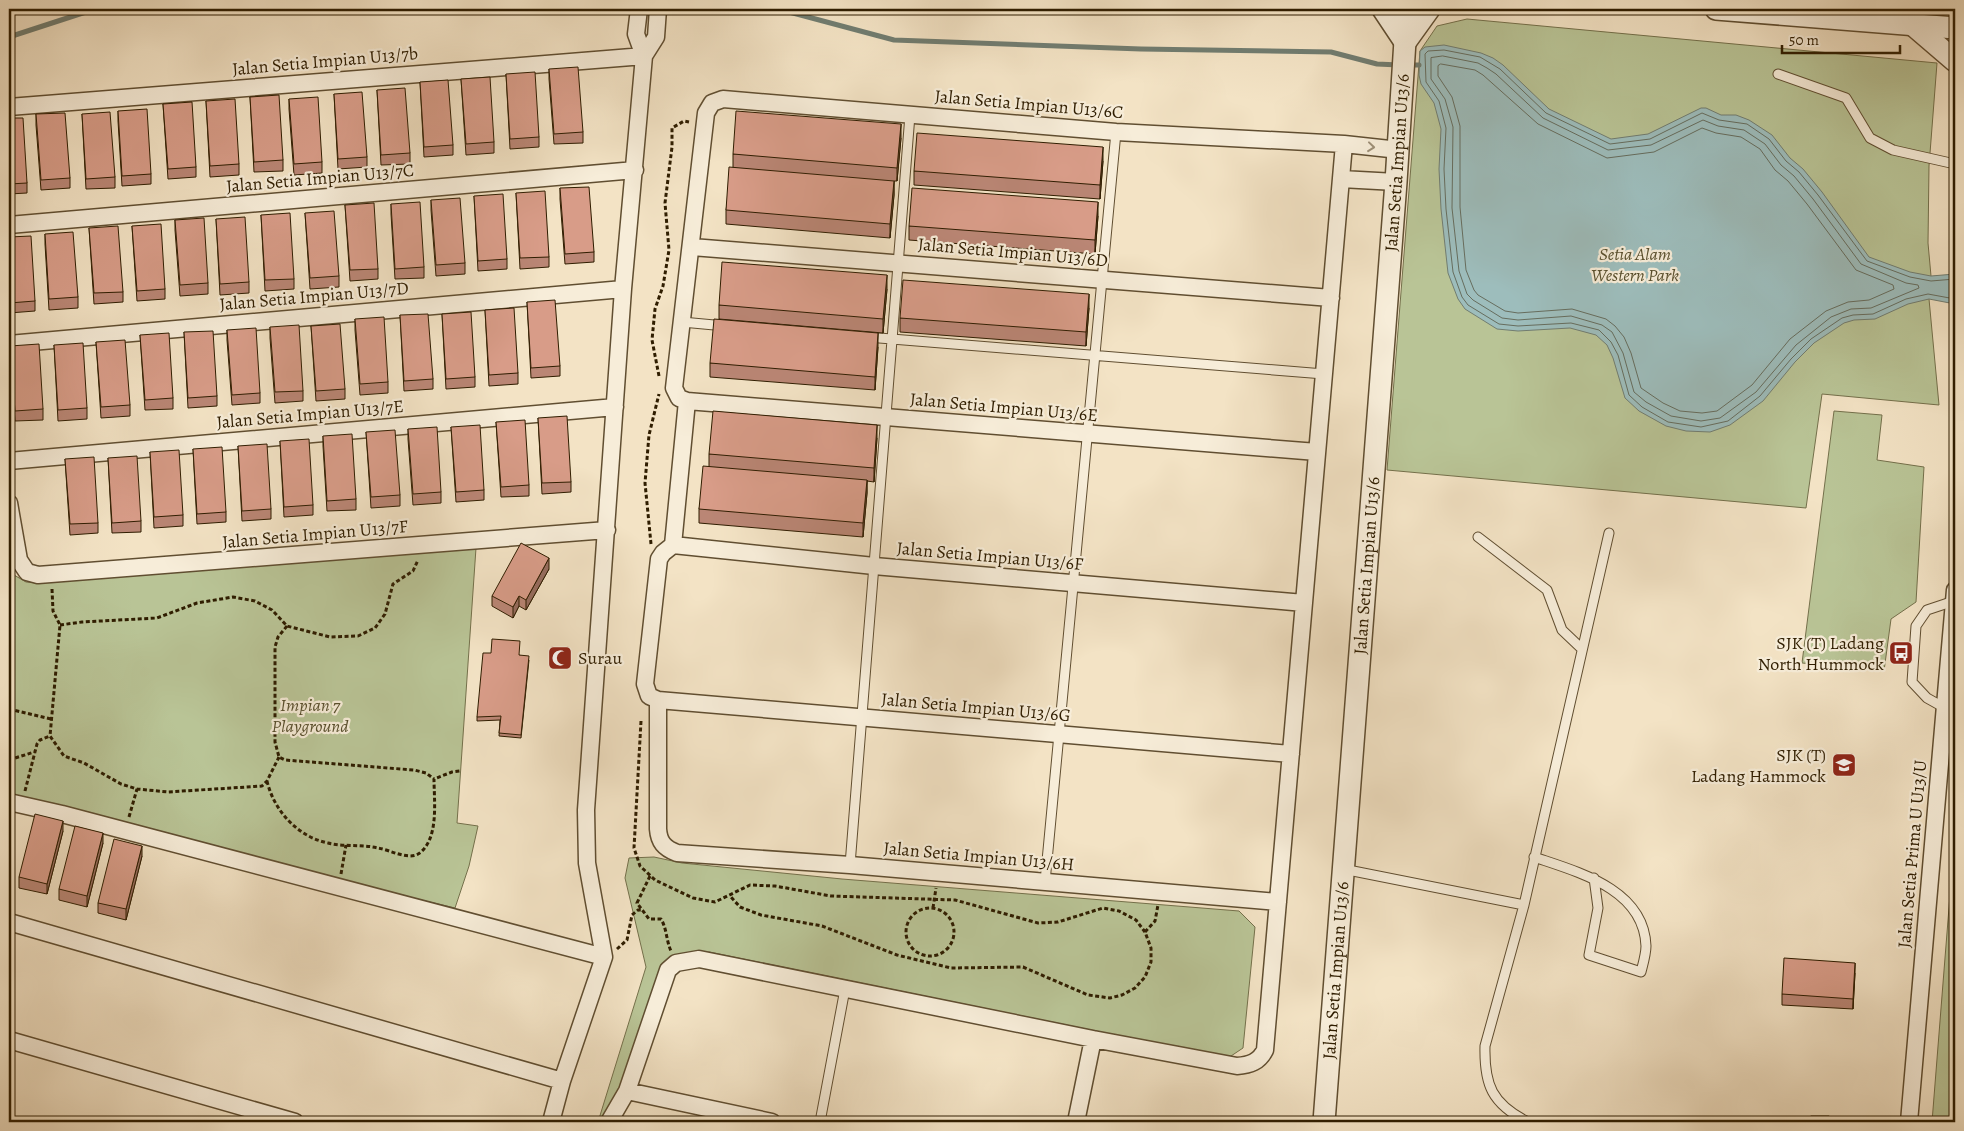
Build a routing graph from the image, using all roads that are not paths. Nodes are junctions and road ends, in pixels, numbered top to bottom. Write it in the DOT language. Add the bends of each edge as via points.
graph roads {
  1 [pos="1383,9"];
  2 [pos="1407,9"];
  3 [pos="1429,9"];
  4 [pos="1716,9"];
  5 [pos="638,14"];
  6 [pos="658,15"];
  7 [pos="1912,24"];
  8 [pos="1955,28"];
  9 [pos="1405,46"];
  10 [pos="644,56"];
  11 [pos="1955,61"];
  12 [pos="1778,74"];
  13 [pos="9,107"];
  14 [pos="910,114"];
  15 [pos="1116,132"];
  16 [pos="1344,144"];
  17 [pos="1399,150"];
  18 [pos="1955,164"];
  19 [pos="635,170"];
  20 [pos="1341,179"];
  21 [pos="1396,182"];
  22 [pos="9,225"];
  23 [pos="692,247"];
  24 [pos="898,263"];
  25 [pos="1102,279"];
  26 [pos="623,289"];
  27 [pos="1331,298"];
  28 [pos="682,322"];
  29 [pos="740,327"];
  30 [pos="854,336"];
  31 [pos="892,339"];
  32 [pos="9,344"];
  33 [pos="1095,355"];
  34 [pos="1324,374"];
  35 [pos="687,401"];
  36 [pos="615,407"];
  37 [pos="886,417"];
  38 [pos="1088,434"];
  39 [pos="1317,452"];
  40 [pos="9,461"];
  41 [pos="9,503"];
  42 [pos="607,530"];
  43 [pos="1608,533"];
  44 [pos="1478,537"];
  45 [pos="673,545"];
  46 [pos="874,566"];
  47 [pos="1073,583"];
  48 [pos="1955,595"];
  49 [pos="1304,604"];
  50 [pos="1582,649"];
  51 [pos="658,700"];
  52 [pos="1945,708"];
  53 [pos="862,717"];
  54 [pos="1059,734"];
  55 [pos="1291,754"];
  56 [pos="16,804"];
  57 [pos="1534,857"];
  58 [pos="850,865"];
  59 [pos="1343,869"];
  60 [pos="1594,878"];
  61 [pos="1045,882"];
  62 [pos="1278,902"];
  63 [pos="1524,905"];
  64 [pos="9,922"];
  65 [pos="604,957"];
  66 [pos="845,989"];
  67 [pos="1093,1039"];
  68 [pos="9,1040"];
  69 [pos="562,1082"];
  70 [pos="627,1090"];
  71 [pos="295,1122"];
  72 [pos="551,1122"];
  73 [pos="609,1122"];
  74 [pos="772,1122"];
  75 [pos="820,1122"];
  76 [pos="1076,1122"];
  77 [pos="1324,1122"];
  78 [pos="1528,1122"];
  79 [pos="1909,1122"];
  1 -- 9 [label="street"];
  2 -- 9 [label="street, Jalan Setia Impian U13/6"];
  3 -- 9 [label="street"];
  4 -- 7 [label="street"];
  5 -- 10 [label="street" via="636,34"];
  6 -- 10 [label="street" via="656,37"];
  7 -- 8 [label="street"];
  7 -- 11 [label="street"];
  9 -- 17 [label="street, Jalan Setia Impian U13/6"];
  10 -- 13 [label="street, Jalan Setia Impian U13/7b"];
  10 -- 19 [label="street"];
  12 -- 18 [label="lane" via="1846,98 1870,138 1884,146"];
  14 -- 15 [label="street, Jalan Setia Impian U13/6C"];
  14 -- 23 [label="street, Jalan Setia Impian U13/6C" via="724,99 712,103 704,126"];
  14 -- 24 [label="lane"];
  15 -- 16 [label="street, Jalan Setia Impian U13/6C"];
  15 -- 25 [label="lane"];
  16 -- 17 [label="street, Jalan Setia Impian U13/6C, one-way"];
  16 -- 20 [label="street"];
  17 -- 21 [label="street, Jalan Setia Impian U13/6"];
  19 -- 22 [label="street, Jalan Setia Impian U13/7C"];
  19 -- 26 [label="street"];
  20 -- 21 [label="street"];
  20 -- 27 [label="street"];
  21 -- 59 [label="street, Jalan Setia Impian U13/6"];
  23 -- 24 [label="street, Jalan Setia Impian U13/6D"];
  23 -- 28 [label="street"];
  24 -- 25 [label="street, Jalan Setia Impian U13/6D"];
  24 -- 31 [label="lane"];
  25 -- 27 [label="street, Jalan Setia Impian U13/6D"];
  25 -- 33 [label="lane"];
  26 -- 32 [label="street, Jalan Setia Impian U13/7D"];
  26 -- 36 [label="street"];
  27 -- 34 [label="street"];
  28 -- 29 [label="lane"];
  28 -- 35 [label="street" via="674,388 679,398"];
  30 -- 31 [label="lane"];
  31 -- 33 [label="lane"];
  31 -- 37 [label="lane"];
  33 -- 34 [label="lane"];
  33 -- 38 [label="lane"];
  34 -- 39 [label="street"];
  35 -- 37 [label="street, Jalan Setia Impian U13/6E"];
  35 -- 45 [label="street"];
  36 -- 40 [label="street, Jalan Setia Impian U13/7E"];
  36 -- 42 [label="street"];
  37 -- 38 [label="street, Jalan Setia Impian U13/6E"];
  37 -- 46 [label="lane"];
  38 -- 39 [label="street, Jalan Setia Impian U13/6E"];
  38 -- 47 [label="lane"];
  39 -- 49 [label="street"];
  41 -- 42 [label="street, Jalan Setia Impian U13/7F" via="19,560 27,572 38,575"];
  42 -- 65 [label="street" via="586,810 587,863"];
  43 -- 50 [label="lane"];
  44 -- 50 [label="lane" via="1547,590 1562,630"];
  45 -- 46 [label="street, Jalan Setia Impian U13/6F"];
  45 -- 51 [label="street" via="659,559 652,603 645,684 650,696"];
  46 -- 47 [label="street, Jalan Setia Impian U13/6F"];
  46 -- 53 [label="lane"];
  47 -- 49 [label="street, Jalan Setia Impian U13/6F"];
  47 -- 54 [label="lane"];
  48 -- 52 [label="street, Jalan Setia Prima U U13/U"];
  48 -- 52 [label="lane" via="1927,610 1916,626 1912,682 1927,698"];
  49 -- 55 [label="street"];
  50 -- 57 [label="lane"];
  51 -- 53 [label="street, Jalan Setia Impian U13/6G"];
  51 -- 58 [label="street, Jalan Setia Impian U13/6H" via="659,838 663,845 676,853"];
  52 -- 79 [label="street, Jalan Setia Prima U U13/U"];
  53 -- 54 [label="street, Jalan Setia Impian U13/6G"];
  53 -- 58 [label="lane"];
  54 -- 55 [label="street, Jalan Setia Impian U13/6G"];
  54 -- 61 [label="lane"];
  55 -- 62 [label="street"];
  56 -- 65 [label="street"];
  57 -- 60 [label="lane"];
  57 -- 63 [label="lane"];
  58 -- 61 [label="street, Jalan Setia Impian U13/6H"];
  59 -- 63 [label="lane"];
  59 -- 77 [label="street, Jalan Setia Impian U13/6"];
  60 -- 60 [label="lane" via="1633,907 1646,946 1641,972 1589,955 1598,908"];
  61 -- 62 [label="street, Jalan Setia Impian U13/6H"];
  62 -- 67 [label="street" via="1265,1050 1254,1063 1237,1066"];
  63 -- 78 [label="lane" via="1485,1046 1484,1069 1488,1086 1498,1100 1514,1115"];
  64 -- 69 [label="street"];
  65 -- 69 [label="street"];
  66 -- 67 [label="street"];
  66 -- 70 [label="street" via="712,960 676,963 668,970"];
  66 -- 75 [label="lane"];
  67 -- 76 [label="street"];
  68 -- 71 [label="street"];
  69 -- 72 [label="street"];
  70 -- 73 [label="street"];
  70 -- 74 [label="street"];
}
